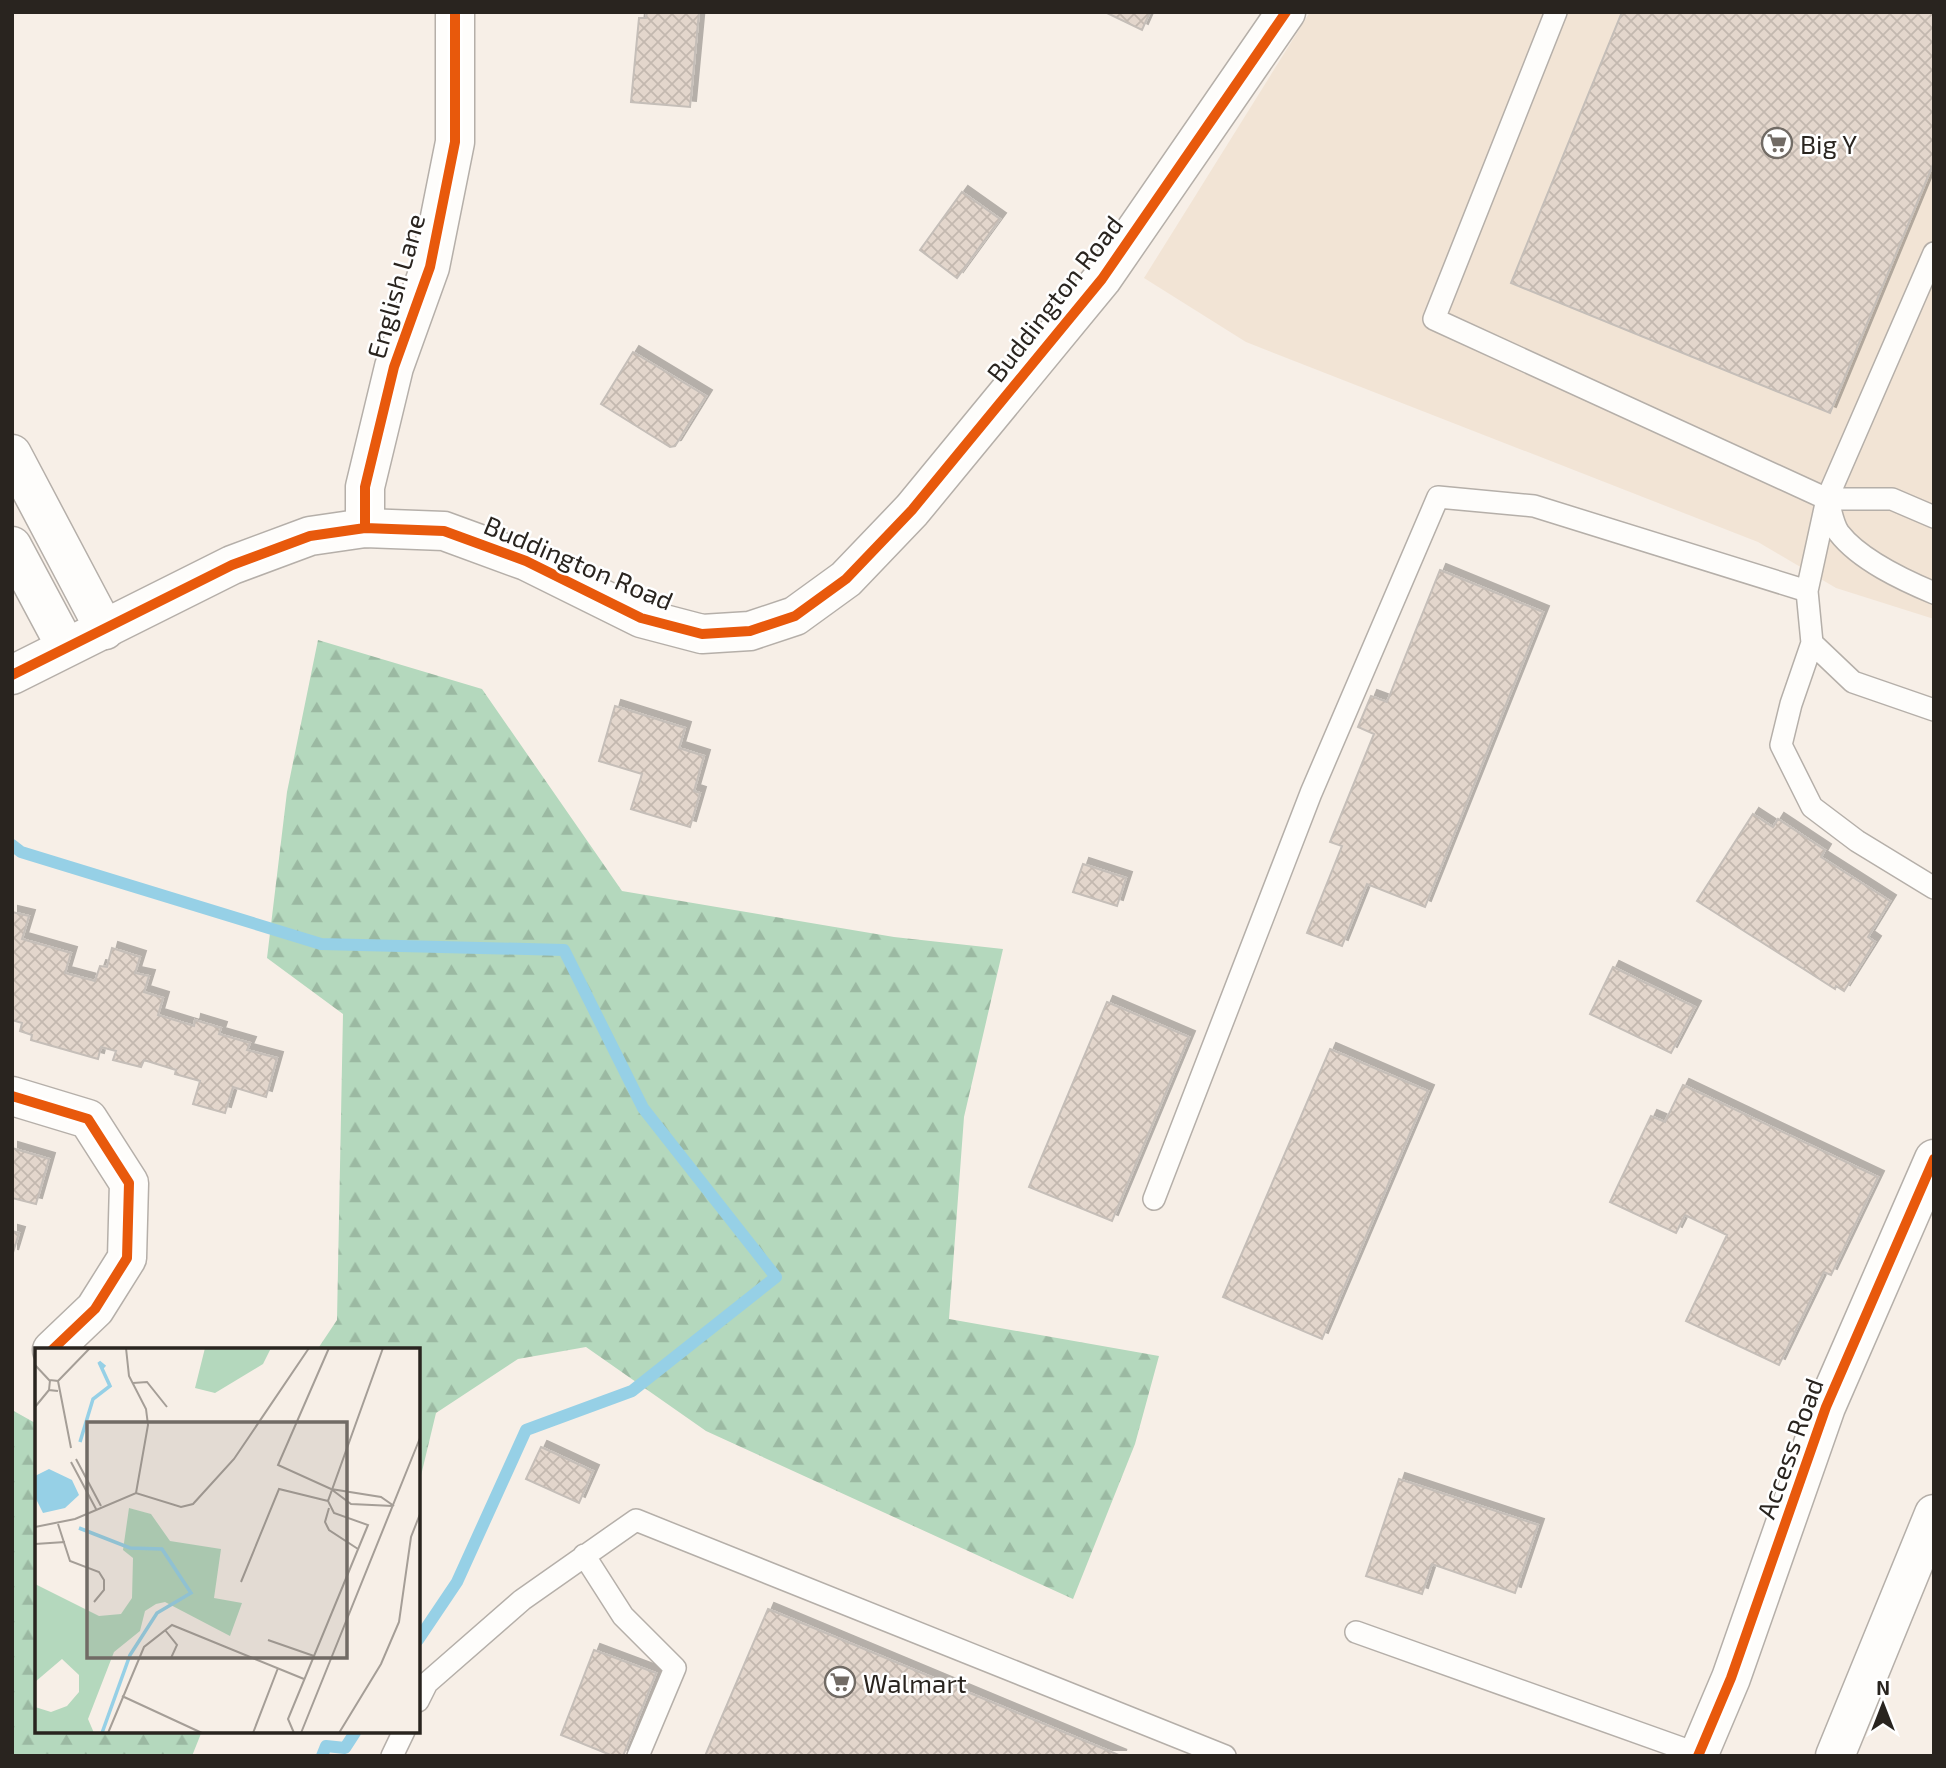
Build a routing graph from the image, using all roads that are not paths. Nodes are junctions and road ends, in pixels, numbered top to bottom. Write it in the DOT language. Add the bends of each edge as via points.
graph roads {
  1 [pos="455,12"];
  2 [pos="1286,12"];
  3 [pos="1556,12"];
  4 [pos="1934,253"];
  5 [pos="12,454"];
  6 [pos="1828,499"];
  7 [pos="1934,517"];
  8 [pos="365,528"];
  9 [pos="12,546"];
  10 [pos="1807,591"];
  11 [pos="1934,593"];
  12 [pos="105,630"];
  13 [pos="1812,643"];
  14 [pos="66,647"];
  15 [pos="12,675"];
  16 [pos="1934,710"];
  17 [pos="1934,888"];
  18 [pos="12,1096"];
  19 [pos="1934,1159"];
  20 [pos="1154,1199"];
  21 [pos="54,1348"];
  22 [pos="1934,1514"];
  23 [pos="584,1555"];
  24 [pos="1356,1632"];
  25 [pos="420,1697"];
  26 [pos="403,1733"];
  27 [pos="1698,1755"];
  28 [pos="392,1756"];
  29 [pos="638,1756"];
  30 [pos="1225,1756"];
  31 [pos="1835,1756"];
  1 -- 8 [label="street, English Lane" via="455,142 430,267 394,367 365,487"];
  2 -- 8 [label="street, Buddington Road" via="1102,279 912,510 846,579 795,617 750,631 702,634 641,618 526,561 443,531"];
  3 -- 6 [label="lane" via="1434,319"];
  4 -- 6 [label="lane"];
  5 -- 12 [label="street"];
  6 -- 7 [label="lane" via="1892,499"];
  6 -- 10 [label="lane"];
  6 -- 11 [label="lane" via="1838,532 1861,552"];
  8 -- 12 [label="street, Buddington Road" via="310,536 232,565"];
  9 -- 14 [label="street"];
  10 -- 13 [label="lane"];
  10 -- 20 [label="lane" via="1534,506 1438,497 1311,793"];
  12 -- 14 [label="street, Buddington Road"];
  13 -- 16 [label="lane" via="1853,682"];
  13 -- 17 [label="lane" via="1781,745 1812,807"];
  14 -- 15 [label="street, Buddington Road"];
  18 -- 21 [label="street" via="88,1119 129,1183 127,1258 95,1309"];
  19 -- 27 [label="street, Access Road" via="1826,1407 1731,1678"];
  22 -- 31 [label="street"];
  23 -- 25 [label="lane" via="522,1600 427,1683"];
  23 -- 29 [label="lane" via="623,1616 675,1668"];
  23 -- 30 [label="lane" via="636,1520"];
  24 -- 27 [label="lane"];
  26 -- 28 [label="lane"];
}
